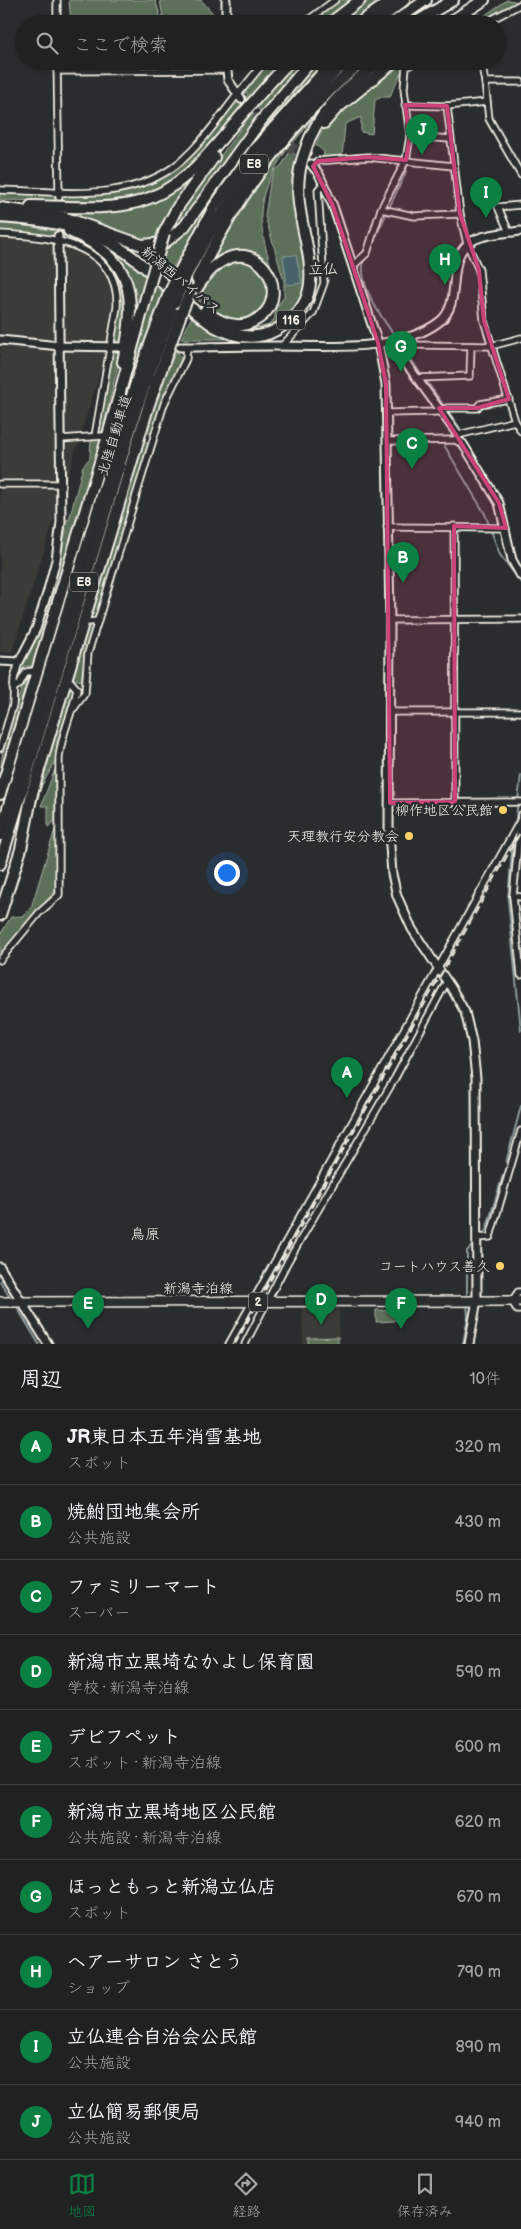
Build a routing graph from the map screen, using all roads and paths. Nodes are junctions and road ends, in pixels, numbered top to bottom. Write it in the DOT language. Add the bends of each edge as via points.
graph roads {
  1 [pos="57,0"];
  2 [pos="226,0"];
  3 [pos="335,0"];
  4 [pos="360,0"];
  5 [pos="392,0"];
  6 [pos="404,0"];
  7 [pos="426,0"];
  8 [pos="453,0"];
  9 [pos="460,0"];
  10 [pos="484,0"];
  11 [pos="521,4"];
  12 [pos="57,15"];
  13 [pos="226,15"];
  14 [pos="315,15"];
  15 [pos="341,15"];
  16 [pos="371,15"];
  17 [pos="385,15"];
  18 [pos="404,15"];
  19 [pos="428,15"];
  20 [pos="439,15"];
  21 [pos="461,15"];
  22 [pos="496,15"];
  23 [pos="226,70"];
  24 [pos="259,70"];
  25 [pos="282,70"];
  26 [pos="303,70"];
  27 [pos="324,70"];
  28 [pos="337,70"];
  29 [pos="354,70"];
  30 [pos="369,70"];
  31 [pos="384,70"];
  32 [pos="406,70"];
  33 [pos="482,70"];
  34 [pos="57,71"];
  35 [pos="485,82"];
  36 [pos="521,82"];
  37 [pos="261,94"];
  38 [pos="241,96"];
  39 [pos="487,102"];
  40 [pos="405,105"];
  41 [pos="447,106"];
  42 [pos="410,136"];
  43 [pos="450,139"];
  44 [pos="406,160"];
  45 [pos="453,166"];
  46 [pos="312,167"];
  47 [pos="300,170"];
  48 [pos="521,175"];
  49 [pos="324,184"];
  50 [pos="0,190"];
  51 [pos="59,194"];
  52 [pos="521,205"];
  53 [pos="0,207"];
  54 [pos="381,209"];
  55 [pos="460,214"];
  56 [pos="0,217"];
  57 [pos="35,220"];
  58 [pos="91,226"];
  59 [pos="521,231"];
  60 [pos="509,232"];
  61 [pos="0,234"];
  62 [pos="58,239"];
  63 [pos="467,244"];
  64 [pos="353,266"];
  65 [pos="180,280"];
  66 [pos="193,292"];
  67 [pos="171,299"];
  68 [pos="412,336"];
  69 [pos="521,338"];
  70 [pos="0,340"];
  71 [pos="378,343"];
  72 [pos="60,346"];
  73 [pos="111,346"];
  74 [pos="122,346"];
  75 [pos="282,346"];
  76 [pos="471,346"];
  77 [pos="491,346"];
  78 [pos="184,347"];
  79 [pos="400,355"];
  80 [pos="417,378"];
  81 [pos="509,399"];
  82 [pos="440,410"];
  83 [pos="387,413"];
  84 [pos="515,420"];
  85 [pos="521,431"];
  86 [pos="95,436"];
  87 [pos="105,437"];
  88 [pos="154,437"];
  89 [pos="458,437"];
  90 [pos="144,438"];
  91 [pos="61,439"];
  92 [pos="388,442"];
  93 [pos="0,484"];
  94 [pos="61,484"];
  95 [pos="387,526"];
  96 [pos="454,526"];
  97 [pos="506,528"];
  98 [pos="521,576"];
  99 [pos="39,618"];
  100 [pos="521,619"];
  101 [pos="390,620"];
  102 [pos="455,620"];
  103 [pos="98,621"];
  104 [pos="49,622"];
  105 [pos="89,622"];
  106 [pos="0,661"];
  107 [pos="19,662"];
  108 [pos="34,671"];
  109 [pos="71,682"];
  110 [pos="14,688"];
  111 [pos="74,708"];
  112 [pos="390,712"];
  113 [pos="456,712"];
  114 [pos="521,712"];
  115 [pos="0,748"];
  116 [pos="0,794"];
  117 [pos="455,802"];
  118 [pos="521,802"];
  119 [pos="390,803"];
  120 [pos="521,815"];
  121 [pos="520,821"];
  122 [pos="0,835"];
  123 [pos="0,864"];
  124 [pos="513,896"];
  125 [pos="521,897"];
  126 [pos="0,915"];
  127 [pos="0,960"];
  128 [pos="439,969"];
  129 [pos="521,975"];
  130 [pos="448,981"];
  131 [pos="521,1131"];
  132 [pos="521,1153"];
  133 [pos="512,1162"];
  134 [pos="476,1238"];
  135 [pos="0,1267"];
  136 [pos="521,1292"];
  137 [pos="477,1300"];
  138 [pos="516,1301"];
  139 [pos="0,1302"];
  140 [pos="22,1302"];
  141 [pos="252,1302"];
  142 [pos="269,1302"];
  143 [pos="521,1310"];
  144 [pos="48,1344"];
  145 [pos="229,1344"];
  146 [pos="246,1344"];
  147 [pos="469,1344"];
  1 -- 12 [label="street"];
  2 -- 13 [label="street"];
  3 -- 14 [label="street"];
  4 -- 15 [label="highway"];
  5 -- 16 [label="highway"];
  6 -- 17 [label="highway"];
  7 -- 18 [label="highway"];
  8 -- 19 [label="highway"];
  9 -- 20 [label="highway"];
  10 -- 21 [label="highway"];
  11 -- 22 [label="street"];
  23 -- 34 [label="street"];
  23 -- 38 [label="street" via="228,80"];
  24 -- 38 [label="street"];
  25 -- 37 [label="highway"];
  26 -- 58 [label="highway" via="260,122 191,218 171,239 156,245 142,245"];
  27 -- 65 [label="highway, 北陸自動車道 / E8" via="249,157 214,207"];
  28 -- 65 [label="highway, 北陸自動車道 / E8" via="250,168"];
  29 -- 66 [label="highway" via="304,118 258,174 217,238"];
  30 -- 47 [label="highway, 新潟西バイパス / 116" via="327,109 308,141"];
  31 -- 47 [label="highway" via="325,121"];
  32 -- 40 [label="street"];
  33 -- 35 [label="street"];
  34 -- 51 [label="street"];
  35 -- 36 [label="street"];
  35 -- 39 [label="street"];
  37 -- 53 [label="highway" via="189,175 159,194 113,206"];
  37 -- 87 [label="highway, bridge" via="185,196 164,233"];
  38 -- 51 [label="street" via="179,163 151,181 116,191"];
  39 -- 41 [label="street"];
  39 -- 48 [label="street" via="489,119"];
  40 -- 41 [label="street"];
  40 -- 42 [label="street"];
  41 -- 43 [label="street"];
  42 -- 43 [label="street"];
  42 -- 44 [label="street"];
  43 -- 45 [label="street"];
  44 -- 45 [label="street"];
  44 -- 46 [label="street" via="368,157 318,161"];
  44 -- 54 [label="street"];
  45 -- 55 [label="street"];
  46 -- 49 [label="street"];
  47 -- 57 [label="highway, 新潟西バイパス / 116" via="299,205 312,271 309,292 290,320 273,332 259,336 237,335 214,326 136,260 99,236 71,226"];
  49 -- 64 [label="street"];
  49 -- 75 [label="street" via="318,190 324,283 313,313"];
  50 -- 51 [label="street"];
  52 -- 60 [label="street" via="498,207"];
  53 -- 58 [label="highway" via="48,214"];
  54 -- 55 [label="street" via="414,216"];
  54 -- 64 [label="street" via="367,253"];
  55 -- 63 [label="street"];
  56 -- 57 [label="highway, 新潟西バイパス / 116"];
  57 -- 87 [label="highway" via="96,244 115,260 124,275 129,302 128,334"];
  58 -- 66 [label="highway" via="138,253 223,323 241,325 257,320 272,302 273,286 262,264 237,255 213,266"];
  59 -- 60 [label="street"];
  60 -- 63 [label="street" via="485,236"];
  61 -- 62 [label="street"];
  62 -- 72 [label="street"];
  62 -- 73 [label="street" via="97,257 112,274 118,295"];
  63 -- 68 [label="street" via="457,259 448,311 440,321"];
  63 -- 77 [label="street" via="478,270 484,321"];
  64 -- 71 [label="street"];
  65 -- 67 [label="highway, 北陸自動車道 / E8, bridge"];
  66 -- 126 [label="highway, bridge" via="157,377 32,794 21,849"];
  67 -- 122 [label="highway, 北陸自動車道 / E8" via="147,349 124,420"];
  67 -- 123 [label="highway, 北陸自動車道 / E8"];
  68 -- 71 [label="street"];
  68 -- 76 [label="street" via="414,346"];
  69 -- 77 [label="street"];
  70 -- 72 [label="street"];
  71 -- 75 [label="street"];
  71 -- 83 [label="street" via="386,384"];
  72 -- 73 [label="street"];
  72 -- 91 [label="street"];
  73 -- 74 [label="street"];
  73 -- 86 [label="street"];
  75 -- 78 [label="street"];
  76 -- 77 [label="street"];
  76 -- 80 [label="street" via="470,376"];
  77 -- 81 [label="street"];
  78 -- 88 [label="street" via="186,359 168,393"];
  79 -- 80 [label="street"];
  80 -- 82 [label="street"];
  81 -- 82 [label="street" via="480,404 477,408"];
  81 -- 84 [label="street"];
  82 -- 83 [label="street"];
  82 -- 89 [label="street"];
  83 -- 92 [label="street"];
  84 -- 85 [label="street"];
  84 -- 89 [label="street"];
  86 -- 87 [label="street"];
  86 -- 91 [label="street"];
  87 -- 116 [label="highway"];
  88 -- 90 [label="street"];
  88 -- 103 [label="street"];
  89 -- 92 [label="street"];
  89 -- 97 [label="street" via="499,503"];
  91 -- 94 [label="street"];
  92 -- 95 [label="street"];
  93 -- 94 [label="street"];
  94 -- 99 [label="street" via="56,560"];
  95 -- 96 [label="street"];
  95 -- 101 [label="street"];
  96 -- 97 [label="street"];
  96 -- 102 [label="street"];
  97 -- 98 [label="street" via="512,560"];
  99 -- 104 [label="street"];
  99 -- 107 [label="street"];
  100 -- 102 [label="street"];
  101 -- 102 [label="street"];
  101 -- 112 [label="street"];
  102 -- 113 [label="street"];
  103 -- 105 [label="street"];
  103 -- 111 [label="street" via="86,661 85,693"];
  106 -- 107 [label="street"];
  107 -- 110 [label="street"];
  108 -- 110 [label="street" via="26,672 19,686"];
  109 -- 111 [label="street" via="78,689"];
  110 -- 115 [label="street" via="10,717"];
  111 -- 127 [label="street" via="60,750 59,895"];
  112 -- 113 [label="street"];
  112 -- 119 [label="street"];
  113 -- 114 [label="street"];
  113 -- 117 [label="street"];
  117 -- 118 [label="street"];
  117 -- 119 [label="street"];
  119 -- 128 [label="street" via="392,874 397,896 412,929"];
  120 -- 121 [label="street"];
  121 -- 124 [label="street"];
  121 -- 128 [label="street"];
  124 -- 125 [label="street"];
  124 -- 129 [label="street"];
  128 -- 130 [label="street"];
  128 -- 141 [label="street"];
  130 -- 134 [label="street" via="465,1012 472,1041 476,1078"];
  130 -- 142 [label="street" via="288,1261"];
  131 -- 133 [label="street"];
  132 -- 133 [label="street"];
  133 -- 134 [label="street" via="490,1237"];
  134 -- 137 [label="street"];
  135 -- 140 [label="street"];
  136 -- 138 [label="street" via="518,1292"];
  137 -- 138 [label="main road, 新潟寺泊線 / 2"];
  137 -- 142 [label="main road, 新潟寺泊線 / 2"];
  137 -- 147 [label="street"];
  138 -- 143 [label="street" via="517,1310"];
  139 -- 140 [label="main road, 新潟寺泊線 / 2"];
  140 -- 141 [label="main road, 新潟寺泊線 / 2"];
  140 -- 144 [label="street"];
  141 -- 142 [label="main road, 新潟寺泊線 / 2"];
  141 -- 145 [label="street"];
  142 -- 146 [label="street"];
}
